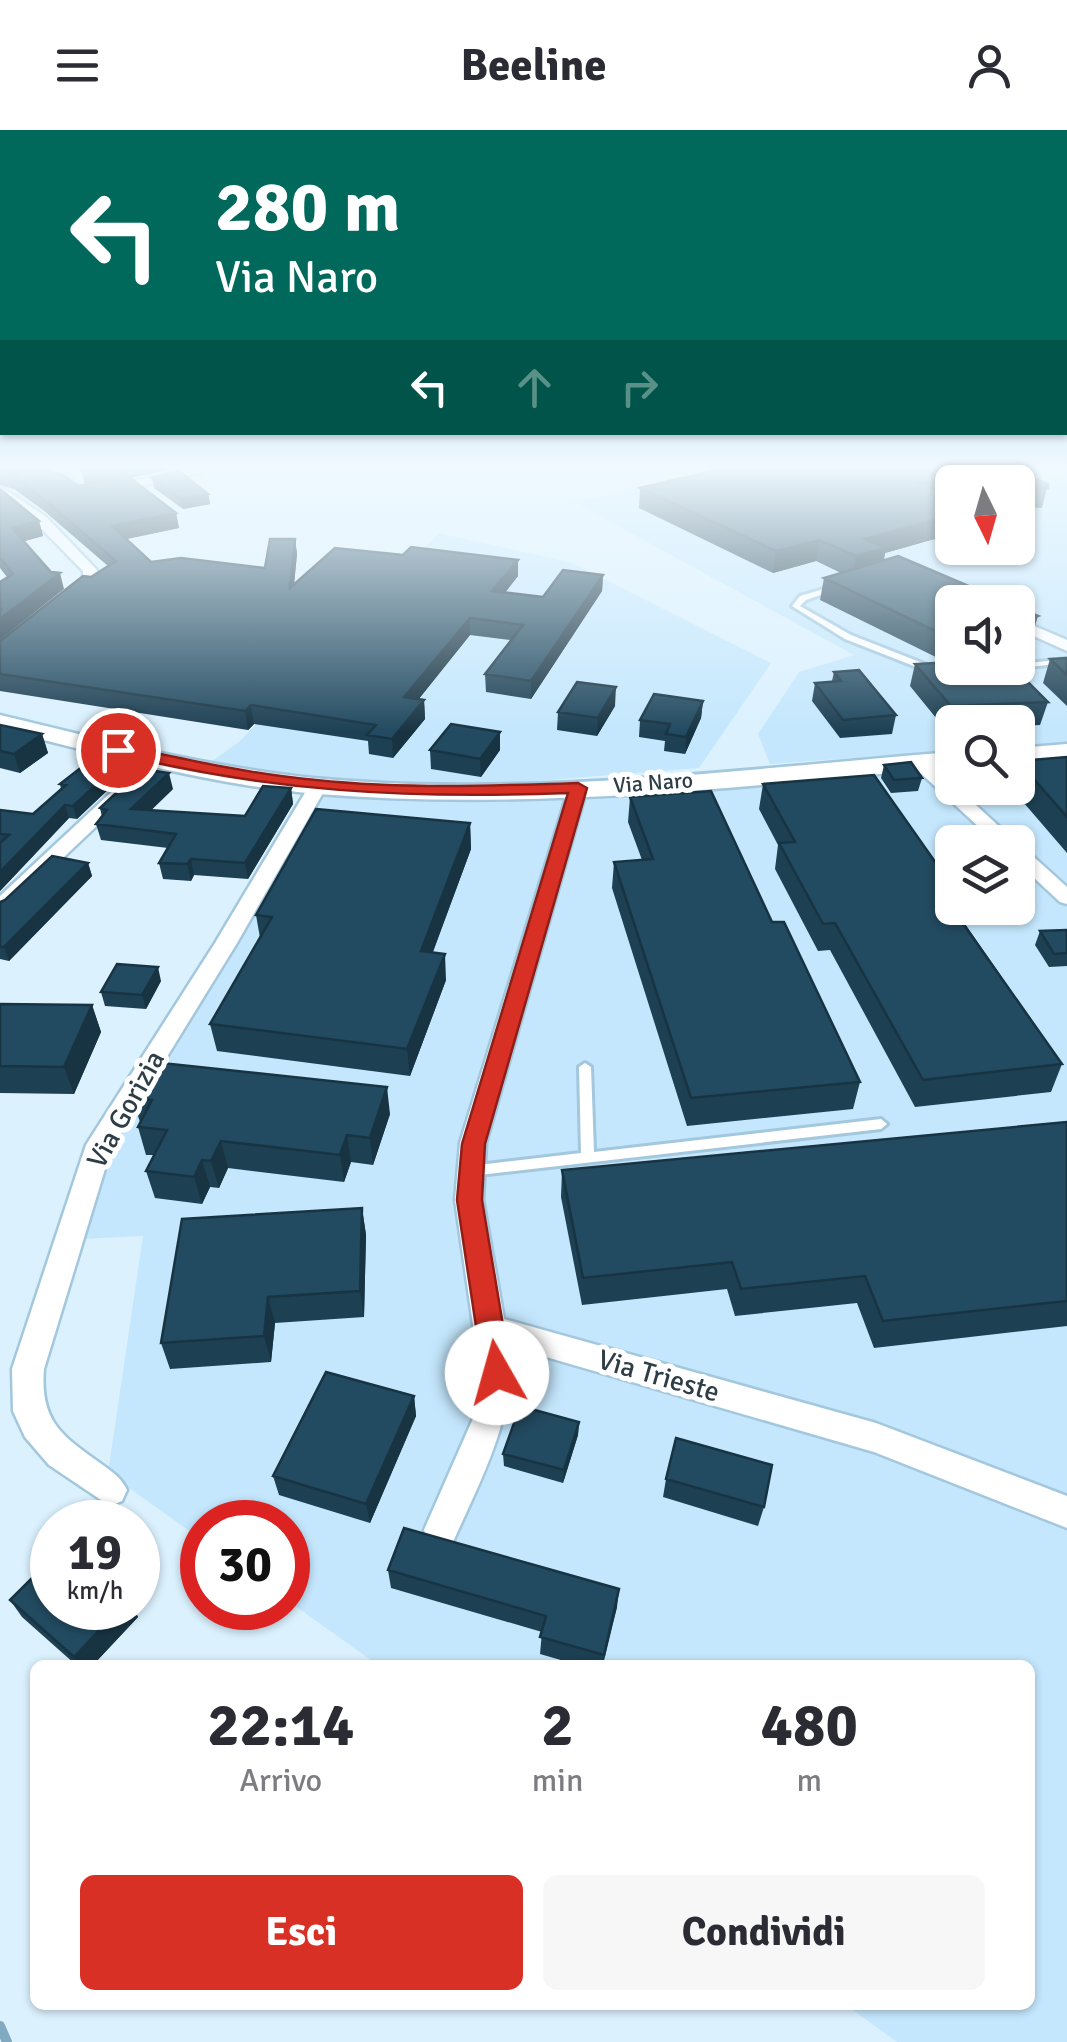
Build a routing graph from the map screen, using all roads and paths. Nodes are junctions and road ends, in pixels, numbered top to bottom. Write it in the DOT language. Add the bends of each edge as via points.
graph roads {
  1 [pos="73,554"];
  2 [pos="846,586"];
  3 [pos="57,610"];
  4 [pos="1035,632"];
  5 [pos="1067,646"];
  6 [pos="1067,661"];
  7 [pos="1035,664"];
  8 [pos="935,669"];
  9 [pos="0,722"];
  10 [pos="1067,751"];
  11 [pos="1035,754"];
  12 [pos="157,759"];
  13 [pos="935,761"];
  14 [pos="919,762"];
  15 [pos="318,786"];
  16 [pos="578,788"];
  17 [pos="988,825"];
  18 [pos="1035,869"];
  19 [pos="1067,898"];
  20 [pos="0,907"];
  21 [pos="585,1067"];
  22 [pos="881,1124"];
  23 [pos="588,1159"];
  24 [pos="470,1170"];
  25 [pos="491,1328"];
  26 [pos="110,1490"];
  27 [pos="1067,1512"];
  28 [pos="441,1530"];
  1 -- 3 [label="street" via="92,574"];
  2 -- 8 [label="lane" via="796,606 848,636"];
  4 -- 5 [label="street"];
  6 -- 7 [label="lane"];
  9 -- 12 [label="street, Via Naro"];
  10 -- 11 [label="street"];
  12 -- 15 [label="street, Via Naro"];
  12 -- 20 [label="street"];
  13 -- 14 [label="street, Via Naro"];
  14 -- 16 [label="street, Via Naro"];
  14 -- 17 [label="street"];
  15 -- 16 [label="street, Via Naro"];
  15 -- 26 [label="street, Via Gorizia" via="99,1145 28,1369 26,1400 42,1436"];
  16 -- 24 [label="street"];
  18 -- 19 [label="street"];
  21 -- 23 [label="lane"];
  22 -- 23 [label="lane"];
  23 -- 24 [label="lane"];
  24 -- 25 [label="street"];
  25 -- 27 [label="street, Via Trieste" via="876,1438"];
  25 -- 28 [label="street" via="497,1380 491,1414"];
}
